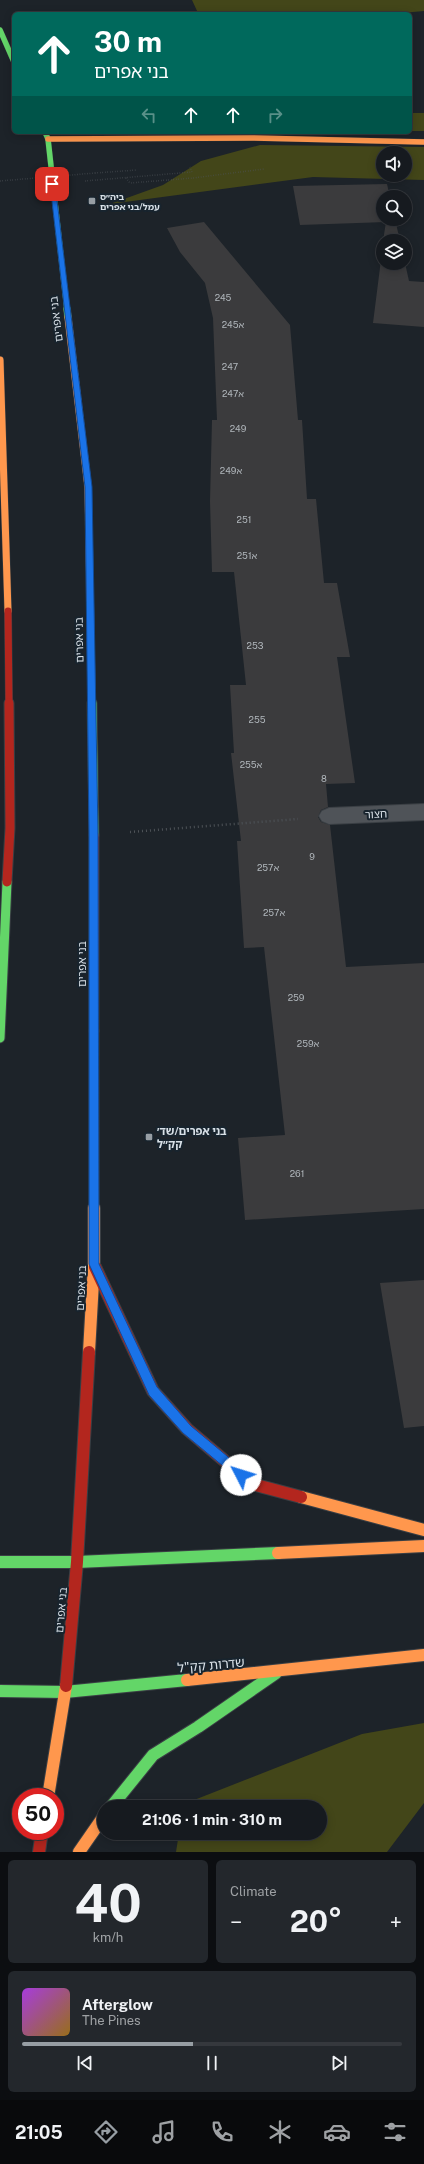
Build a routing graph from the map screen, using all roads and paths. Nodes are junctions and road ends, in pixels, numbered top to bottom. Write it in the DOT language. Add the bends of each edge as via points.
graph roads {
  1 [pos="0,30"];
  2 [pos="12,57"];
  3 [pos="47,135"];
  4 [pos="180,138"];
  5 [pos="424,142"];
  6 [pos="270,168"];
  7 [pos="94,173"];
  8 [pos="126,178"];
  9 [pos="0,181"];
  10 [pos="52,184"];
  11 [pos="0,360"];
  12 [pos="424,812"];
  13 [pos="328,816"];
  14 [pos="167,829"];
  15 [pos="0,1038"];
  16 [pos="94,1264"];
  17 [pos="424,1530"];
  18 [pos="424,1546"];
  19 [pos="0,1562"];
  20 [pos="77,1562"];
  21 [pos="424,1655"];
  22 [pos="277,1672"];
  23 [pos="0,1691"];
  24 [pos="65,1692"];
  25 [pos="49,1788"];
  26 [pos="117,1800"];
  27 [pos="97,1826"];
  28 [pos="41,1840"];
  29 [pos="39,1852"];
  30 [pos="79,1852"];
  1 -- 2 [label="main road"];
  3 -- 4 [label="main road"];
  3 -- 10 [label="main road, בני אפרים"];
  4 -- 5 [label="main road"];
  4 -- 8 [label="path" via="192,172"];
  6 -- 8 [label="path" via="130,183"];
  7 -- 9 [label="path, bridge"];
  8 -- 10 [label="path"];
  10 -- 16 [label="main road, בני אפרים" via="88,487 94,835"];
  11 -- 15 [label="main road" via="7,556 10,828"];
  12 -- 13 [label="street, חצור"];
  13 -- 14 [label="path"];
  16 -- 17 [label="main road" via="153,1391 187,1429 252,1484"];
  16 -- 20 [label="main road, בני אפרים"];
  18 -- 20 [label="main road"];
  19 -- 20 [label="main road"];
  20 -- 24 [label="main road, בני אפרים"];
  21 -- 22 [label="main road, שדרות קק\"ל"];
  22 -- 24 [label="main road, שדרות קק\"ל"];
  22 -- 26 [label="main road" via="198,1728 153,1755"];
  23 -- 24 [label="main road, שדרות קק\"ל"];
  24 -- 25 [label="main road, בני אפרים"];
  27 -- 30 [label="main road"];
  28 -- 29 [label="main road"];
}
